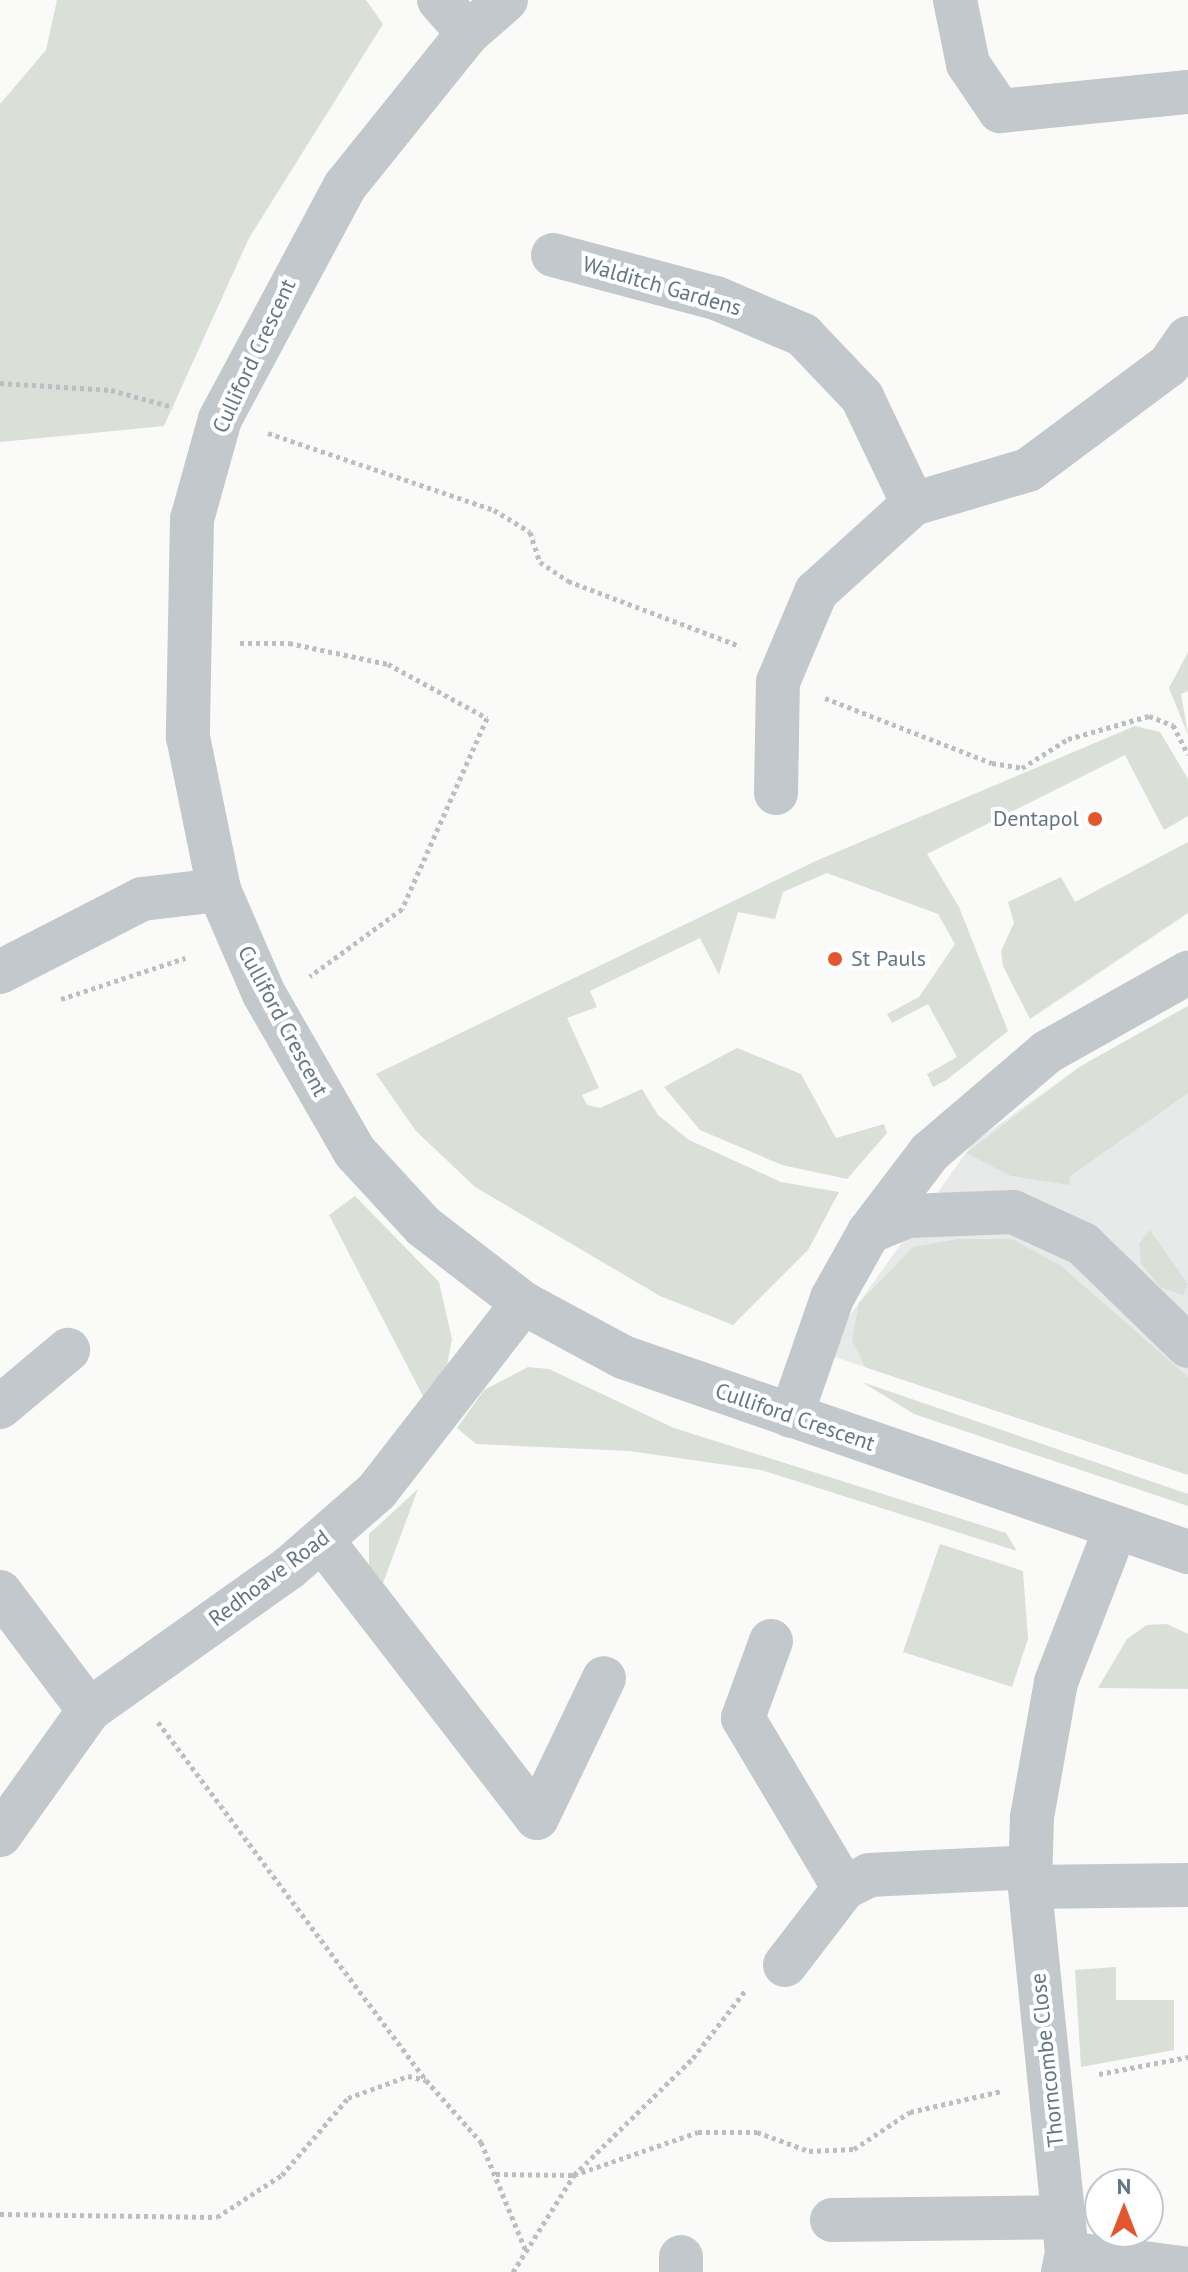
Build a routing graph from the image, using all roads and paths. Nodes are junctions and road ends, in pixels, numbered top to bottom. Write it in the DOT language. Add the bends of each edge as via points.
graph roads {
  1 [pos="439,0"];
  2 [pos="506,0"];
  3 [pos="955,0"];
  4 [pos="468,33"];
  5 [pos="1188,92"];
  6 [pos="553,255"];
  7 [pos="1188,338"];
  8 [pos="0,383"];
  9 [pos="220,419"];
  10 [pos="913,504"];
  11 [pos="240,643"];
  12 [pos="786,663"];
  13 [pos="1188,754"];
  14 [pos="776,793"];
  15 [pos="219,890"];
  16 [pos="185,958"];
  17 [pos="0,972"];
  18 [pos="1188,973"];
  19 [pos="264,994"];
  20 [pos="44,1003"];
  21 [pos="869,1232"];
  22 [pos="523,1303"];
  23 [pos="1188,1346"];
  24 [pos="68,1350"];
  25 [pos="0,1407"];
  26 [pos="791,1416"];
  27 [pos="1116,1527"];
  28 [pos="322,1540"];
  29 [pos="1188,1552"];
  30 [pos="0,1592"];
  31 [pos="771,1641"];
  32 [pos="604,1678"];
  33 [pos="131,1682"];
  34 [pos="89,1710"];
  35 [pos="0,1835"];
  36 [pos="1030,1877"];
  37 [pos="1188,1885"];
  38 [pos="844,1888"];
  39 [pos="785,1965"];
  40 [pos="1188,2057"];
  41 [pos="426,2080"];
  42 [pos="1050,2083"];
  43 [pos="496,2174"];
  44 [pos="574,2175"];
  45 [pos="0,2214"];
  46 [pos="832,2220"];
  47 [pos="1064,2247"];
  48 [pos="525,2249"];
  49 [pos="1188,2269"];
  50 [pos="513,2272"];
  1 -- 4 [label="street"];
  2 -- 4 [label="street, Culliford Crescent"];
  3 -- 5 [label="street" via="968,64 1000,111"];
  4 -- 9 [label="street, Culliford Crescent" via="345,186"];
  6 -- 10 [label="street, Walditch Gardens" via="716,298 803,335 862,397"];
  7 -- 10 [label="street" via="1158,374 1028,470"];
  8 -- 9 [label="path" via="111,390"];
  9 -- 12 [label="path" via="494,510 530,532 540,562 568,581"];
  9 -- 15 [label="street, Culliford Crescent" via="192,519 187,634 188,737"];
  10 -- 12 [label="street" via="816,592"];
  11 -- 19 [label="path" via="289,643 388,664 487,718 402,909 309,977"];
  12 -- 13 [label="path" via="829,702 992,763 1022,768 1068,739 1149,716 1173,725"];
  12 -- 14 [label="street" via="778,682"];
  15 -- 17 [label="street" via="142,899"];
  15 -- 19 [label="street, Culliford Crescent"];
  16 -- 20 [label="path" via="115,986"];
  18 -- 21 [label="street" via="1000,1086 930,1152"];
  19 -- 22 [label="street, Culliford Crescent" via="355,1152 423,1226"];
  21 -- 23 [label="street" via="907,1216 1013,1212 1083,1244"];
  21 -- 26 [label="street" via="832,1298"];
  22 -- 26 [label="street, Culliford Crescent" via="623,1357"];
  22 -- 28 [label="street, Redhoave Road" via="377,1491"];
  24 -- 25 [label="street"];
  26 -- 27 [label="street, Culliford Crescent"];
  27 -- 29 [label="street, Culliford Crescent"];
  27 -- 36 [label="street, Thorncombe Close" via="1056,1682 1039,1758"];
  28 -- 32 [label="street" via="537,1818"];
  28 -- 33 [label="street, Redhoave Road"];
  30 -- 34 [label="street"];
  31 -- 38 [label="street" via="743,1718"];
  33 -- 34 [label="street, Redhoave Road"];
  33 -- 41 [label="path"];
  34 -- 35 [label="street, Redhoave Road"];
  36 -- 37 [label="street"];
  36 -- 38 [label="street" via="892,1869"];
  36 -- 42 [label="street, Thorncombe Close"];
  38 -- 39 [label="street"];
  39 -- 44 [label="path" via="755,1978 693,2058"];
  40 -- 42 [label="path"];
  41 -- 43 [label="path" via="481,2142"];
  41 -- 45 [label="path" via="408,2076 348,2098 282,2175 217,2217"];
  42 -- 44 [label="path" via="910,2112 854,2149 809,2151 757,2132 698,2132"];
  42 -- 47 [label="street, Thorncombe Close"];
  43 -- 44 [label="path"];
  43 -- 48 [label="path"];
  44 -- 48 [label="path"];
  46 -- 47 [label="street"];
  47 -- 49 [label="street"];
  48 -- 50 [label="path"];
}
